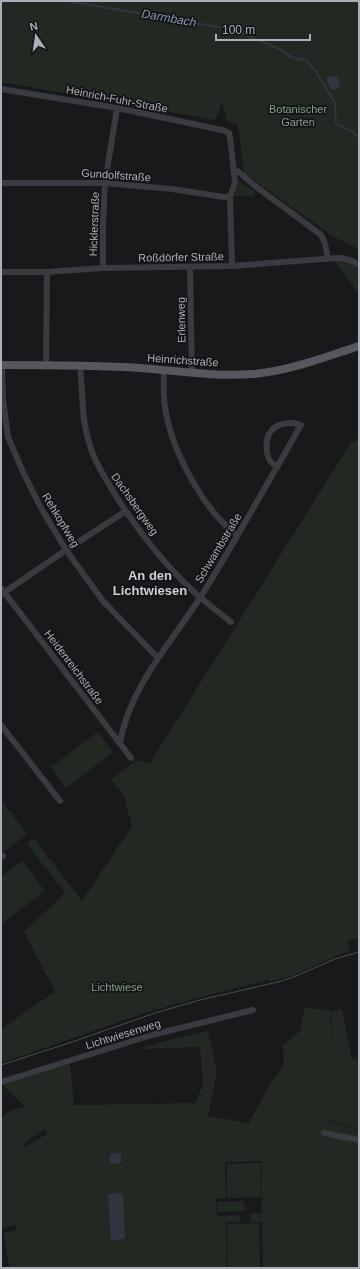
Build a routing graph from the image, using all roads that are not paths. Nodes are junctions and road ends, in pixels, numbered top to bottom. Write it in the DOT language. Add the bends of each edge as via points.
graph roads {
  1 [pos="1,89"];
  2 [pos="117,108"];
  3 [pos="235,171"];
  4 [pos="1,183"];
  5 [pos="105,183"];
  6 [pos="230,196"];
  7 [pos="328,259"];
  8 [pos="359,265"];
  9 [pos="232,266"];
  10 [pos="190,267"];
  11 [pos="103,268"];
  12 [pos="1,272"];
  13 [pos="47,272"];
  14 [pos="359,346"];
  15 [pos="2,365"];
  16 [pos="46,366"];
  17 [pos="80,366"];
  18 [pos="164,370"];
  19 [pos="192,372"];
  20 [pos="277,467"];
  21 [pos="126,511"];
  22 [pos="237,535"];
  23 [pos="66,550"];
  24 [pos="2,592"];
  25 [pos="200,597"];
  26 [pos="231,622"];
  27 [pos="158,658"];
  28 [pos="1,725"];
  29 [pos="120,743"];
  30 [pos="131,758"];
  31 [pos="60,801"];
  32 [pos="253,1010"];
  33 [pos="1,1082"];
  34 [pos="324,1133"];
  35 [pos="359,1140"];
  1 -- 2 [label="street, Heinrich-Fuhr-Straße"];
  2 -- 3 [label="street, Heinrich-Fuhr-Straße" via="229,133"];
  2 -- 5 [label="street, Hicklerstraße"];
  3 -- 6 [label="street" via="235,182"];
  3 -- 7 [label="street" via="320,234 326,245"];
  4 -- 5 [label="street, Gundolfstraße"];
  5 -- 6 [label="street, Gundolfstraße"];
  5 -- 11 [label="street, Hicklerstraße"];
  6 -- 9 [label="street"];
  7 -- 8 [label="street, Roßdörfer Straße" via="345,258"];
  7 -- 9 [label="street, Roßdörfer Straße"];
  9 -- 10 [label="street, Roßdörfer Straße"];
  10 -- 11 [label="street, Roßdörfer Straße"];
  10 -- 19 [label="street, Erlenweg"];
  11 -- 13 [label="street, Roßdörfer Straße"];
  12 -- 13 [label="street, Roßdörfer Straße"];
  13 -- 16 [label="street"];
  14 -- 19 [label="main road, Heinrichstraße" via="279,370 254,374"];
  15 -- 16 [label="main road, Heinrichstraße"];
  15 -- 23 [label="street, Rehkopfweg" via="8,437 41,508"];
  16 -- 17 [label="main road, Heinrichstraße"];
  17 -- 18 [label="main road, Heinrichstraße"];
  17 -- 21 [label="street, Dachsbergweg" via="82,410 89,442 102,474"];
  18 -- 19 [label="main road, Heinrichstraße"];
  18 -- 22 [label="street" via="164,395 168,419 184,465 204,499"];
  20 -- 20 [label="street, Schwambstraße" via="289,447 301,426 292,423 281,424 271,430 267,452 270,462"];
  20 -- 22 [label="street, Schwambstraße"];
  21 -- 23 [label="street"];
  21 -- 25 [label="street, Dachsbergweg" via="154,549"];
  22 -- 25 [label="street, Schwambstraße"];
  23 -- 24 [label="street"];
  23 -- 27 [label="street, Rehkopfweg" via="103,601"];
  24 -- 29 [label="street, Heidenreichstraße"];
  25 -- 26 [label="street, Dachsbergweg"];
  25 -- 27 [label="street, Schwambstraße"];
  27 -- 29 [label="street, Schwambstraße" via="135,695 124,721"];
  28 -- 31 [label="street"];
  29 -- 30 [label="street, Heidenreichstraße"];
  32 -- 33 [label="street, Lichtwiesenweg" via="152,1035"];
  34 -- 35 [label="street"];
}
